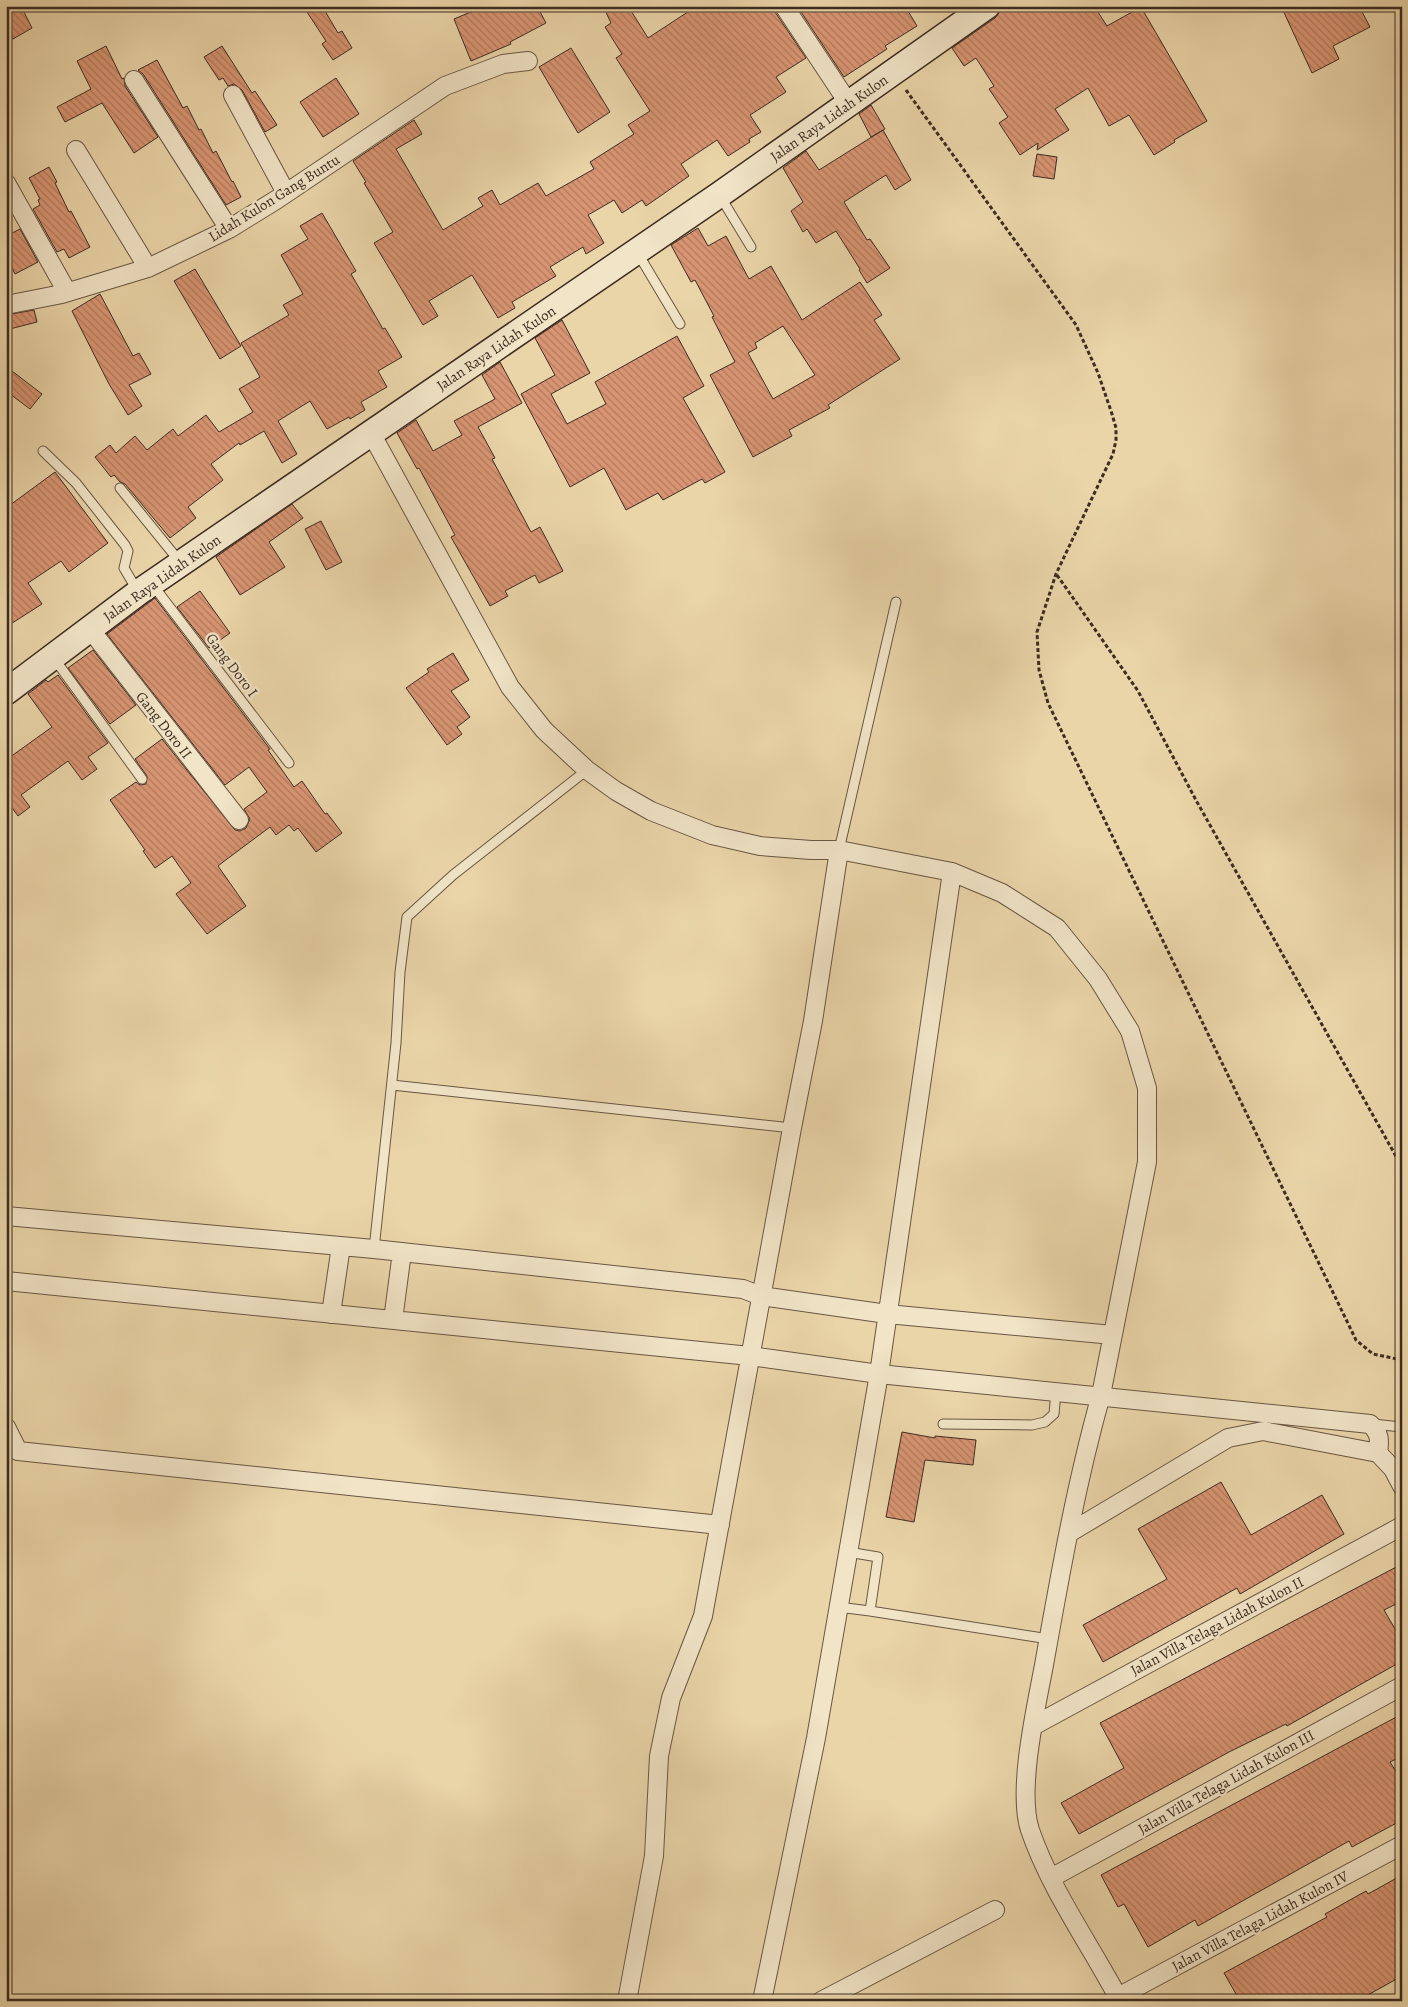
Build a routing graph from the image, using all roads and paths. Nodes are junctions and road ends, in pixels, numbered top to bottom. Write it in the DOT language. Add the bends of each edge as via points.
graph roads {
  1 [pos="784,6"];
  2 [pos="987,6"];
  3 [pos="528,61"];
  4 [pos="134,80"];
  5 [pos="905,89"];
  6 [pos="233,95"];
  7 [pos="849,104"];
  8 [pos="76,150"];
  9 [pos="6,183"];
  10 [pos="286,193"];
  11 [pos="719,195"];
  12 [pos="229,229"];
  13 [pos="751,247"];
  14 [pos="636,252"];
  15 [pos="148,268"];
  16 [pos="67,292"];
  17 [pos="6,305"];
  18 [pos="680,324"];
  19 [pos="372,433"];
  20 [pos="44,450"];
  21 [pos="120,488"];
  22 [pos="182,564"];
  23 [pos="1056,574"];
  24 [pos="145,588"];
  25 [pos="896,602"];
  26 [pos="90,629"];
  27 [pos="53,657"];
  28 [pos="6,692"];
  29 [pos="289,764"];
  30 [pos="587,770"];
  31 [pos="142,779"];
  32 [pos="239,820"];
  33 [pos="840,850"];
  34 [pos="952,872"];
  35 [pos="392,1085"];
  36 [pos="792,1128"];
  37 [pos="1402,1167"];
  38 [pos="6,1216"];
  39 [pos="341,1246"];
  40 [pos="374,1249"];
  41 [pos="402,1252"];
  42 [pos="6,1281"];
  43 [pos="761,1296"];
  44 [pos="331,1314"];
  45 [pos="887,1314"];
  46 [pos="393,1320"];
  47 [pos="1113,1335"];
  48 [pos="750,1356"];
  49 [pos="1402,1360"];
  50 [pos="879,1374"];
  51 [pos="1056,1391"];
  52 [pos="1101,1396"];
  53 [pos="943,1424"];
  54 [pos="1370,1424"];
  55 [pos="6,1427"];
  56 [pos="1402,1427"];
  57 [pos="1378,1453"];
  58 [pos="1402,1486"];
  59 [pos="720,1525"];
  60 [pos="1402,1526"];
  61 [pos="1069,1533"];
  62 [pos="848,1552"];
  63 [pos="838,1607"];
  64 [pos="870,1611"];
  65 [pos="1049,1638"];
  66 [pos="1402,1686"];
  67 [pos="1033,1726"];
  68 [pos="1402,1845"];
  69 [pos="1051,1878"];
  70 [pos="995,1910"];
  71 [pos="1119,1999"];
  72 [pos="627,2001"];
  73 [pos="762,2001"];
  74 [pos="821,2001"];
  1 -- 7 [label="street"];
  2 -- 7 [label="main road, Jalan Raya Lidah Kulon"];
  3 -- 10 [label="street, Lidah Kulon Gang Buntu" via="503,64 445,86"];
  4 -- 12 [label="street"];
  5 -- 23 [label="path" via="1076,325 1112,414 1116,428 1113,454"];
  6 -- 10 [label="street"];
  7 -- 11 [label="main road, Jalan Raya Lidah Kulon"];
  8 -- 15 [label="street"];
  9 -- 16 [label="street"];
  10 -- 12 [label="street, Lidah Kulon Gang Buntu"];
  11 -- 13 [label="lane"];
  11 -- 14 [label="main road, Jalan Raya Lidah Kulon"];
  12 -- 15 [label="street, Lidah Kulon Gang Buntu"];
  14 -- 18 [label="lane"];
  14 -- 19 [label="main road, Jalan Raya Lidah Kulon"];
  15 -- 16 [label="street, Lidah Kulon Gang Buntu"];
  16 -- 17 [label="street, Lidah Kulon Gang Buntu"];
  19 -- 22 [label="main road, Jalan Raya Lidah Kulon"];
  19 -- 30 [label="street" via="510,686 544,730"];
  20 -- 24 [label="lane, Gang Doro I" via="125,545 128,551 124,568"];
  21 -- 22 [label="lane"];
  22 -- 24 [label="main road, Jalan Raya Lidah Kulon"];
  23 -- 37 [label="path" via="1138,690 1197,802"];
  23 -- 49 [label="path" via="1037,632 1040,670 1048,703 1356,1340 1373,1354"];
  24 -- 26 [label="main road, Jalan Raya Lidah Kulon"];
  24 -- 29 [label="lane, Gang Doro I"];
  25 -- 33 [label="lane"];
  26 -- 27 [label="main road, Jalan Raya Lidah Kulon"];
  26 -- 32 [label="street, Gang Doro II"];
  27 -- 28 [label="main road, Jalan Raya Lidah Kulon"];
  27 -- 31 [label="lane"];
  30 -- 33 [label="street" via="651,811 712,835 760,846"];
  30 -- 35 [label="lane" via="453,875 407,917"];
  33 -- 34 [label="street"];
  33 -- 36 [label="street"];
  34 -- 45 [label="street"];
  34 -- 47 [label="street" via="1002,893 1058,928 1098,979 1130,1031 1147,1088 1147,1162"];
  35 -- 36 [label="lane"];
  35 -- 40 [label="lane"];
  36 -- 43 [label="street"];
  38 -- 39 [label="street"];
  39 -- 40 [label="street"];
  39 -- 44 [label="street"];
  40 -- 41 [label="street"];
  41 -- 43 [label="street" via="743,1289"];
  41 -- 46 [label="street"];
  42 -- 44 [label="street"];
  43 -- 45 [label="street"];
  43 -- 48 [label="street"];
  44 -- 46 [label="street"];
  45 -- 47 [label="street"];
  45 -- 50 [label="street"];
  46 -- 48 [label="street"];
  47 -- 52 [label="street"];
  48 -- 50 [label="street"];
  48 -- 59 [label="street"];
  50 -- 51 [label="street"];
  50 -- 62 [label="street"];
  51 -- 52 [label="street"];
  51 -- 53 [label="lane" via="1054,1414 1045,1422 1032,1425"];
  52 -- 54 [label="street"];
  52 -- 61 [label="street"];
  54 -- 56 [label="lane"];
  54 -- 57 [label="street" via="1378,1431"];
  55 -- 59 [label="street" via="18,1451"];
  57 -- 58 [label="street" via="1393,1469"];
  57 -- 61 [label="street" via="1263,1431 1228,1438"];
  59 -- 72 [label="street" via="703,1616 671,1698 659,1756 654,1856"];
  60 -- 67 [label="street, Jalan Villa Telaga Lidah Kulon II"];
  61 -- 65 [label="street"];
  62 -- 63 [label="street"];
  62 -- 64 [label="lane" via="878,1558"];
  63 -- 64 [label="lane"];
  63 -- 73 [label="street" via="816,1738"];
  64 -- 65 [label="lane"];
  65 -- 67 [label="street"];
  66 -- 69 [label="street, Jalan Villa Telaga Lidah Kulon III"];
  67 -- 69 [label="street" via="1025,1795 1030,1829"];
  68 -- 71 [label="street, Jalan Villa Telaga Lidah Kulon IV"];
  69 -- 71 [label="street"];
  70 -- 74 [label="street"];
}
